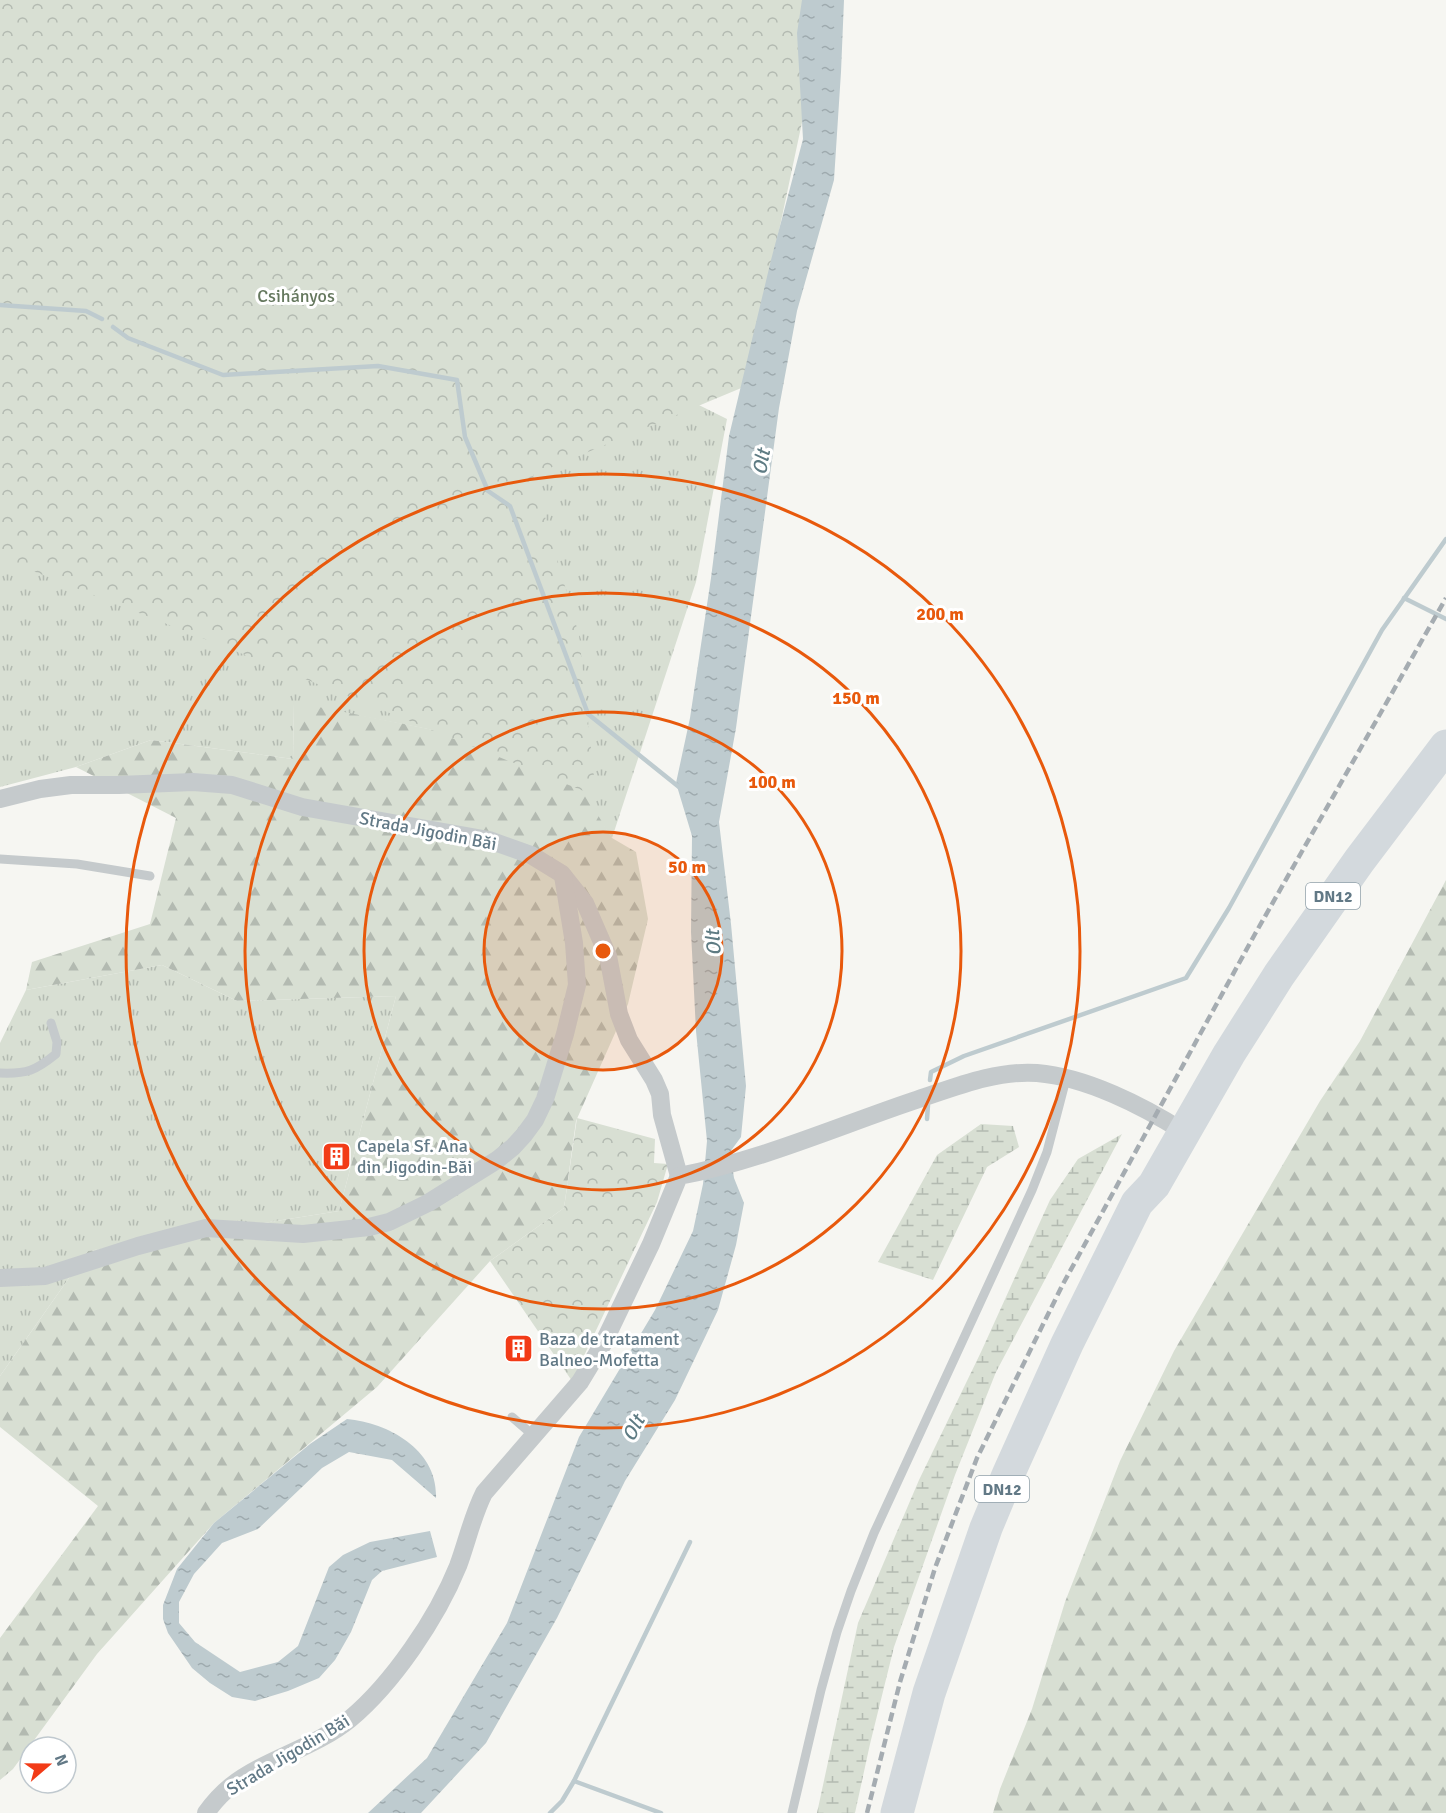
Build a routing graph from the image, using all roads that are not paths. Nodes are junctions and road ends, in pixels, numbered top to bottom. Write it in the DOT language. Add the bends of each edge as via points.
graph roads {
  1 [pos="1446,746"];
  2 [pos="0,799"];
  3 [pos="0,859"];
  4 [pos="562,874"];
  5 [pos="150,876"];
  6 [pos="51,1023"];
  7 [pos="0,1073"];
  8 [pos="1066,1079"];
  9 [pos="1184,1132"];
  10 [pos="679,1176"];
  11 [pos="1154,1185"];
  12 [pos="0,1278"];
  13 [pos="512,1417"];
  14 [pos="534,1436"];
  15 [pos="206,1813"];
  16 [pos="792,1813"];
  17 [pos="897,1813"];
  18 [pos="913,1813"];
  1 -- 9 [label="highway, DN12" via="1318,917 1229,1054"];
  2 -- 4 [label="street, Strada Jigodin Băi" via="70,785 232,785 302,807 489,840 531,855"];
  3 -- 5 [label="lane" via="77,864"];
  4 -- 10 [label="street, Strada Jigodin Băi" via="585,903 608,956 619,1014 660,1094"];
  4 -- 12 [label="street" via="577,985 546,1099 524,1135 497,1160 428,1203 369,1227 303,1234 206,1228 45,1276"];
  6 -- 7 [label="lane" via="56,1054 21,1074"];
  8 -- 9 [label="street" via="1102,1090"];
  8 -- 10 [label="street" via="1020,1073 976,1081 744,1160"];
  8 -- 16 [label="lane" via="1047,1152 1032,1190 878,1522 851,1591 821,1690"];
  9 -- 11 [label="highway, DN12"];
  10 -- 14 [label="street, Strada Jigodin Băi" via="603,1344 580,1382"];
  11 -- 17 [label="highway, DN12" via="1137,1203 1008,1475 929,1693"];
  11 -- 18 [label="highway, DN12" via="1149,1212 1080,1350 1000,1533 943,1697"];
  13 -- 14 [label="lane"];
  14 -- 15 [label="street, Strada Jigodin Băi" via="484,1493 445,1593 390,1678 349,1720 319,1740 245,1777"];
}
